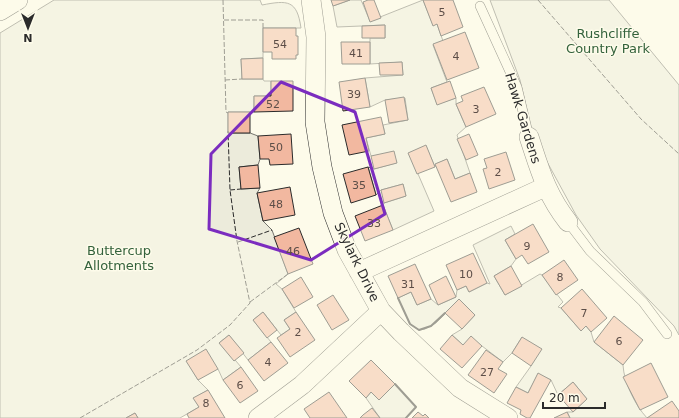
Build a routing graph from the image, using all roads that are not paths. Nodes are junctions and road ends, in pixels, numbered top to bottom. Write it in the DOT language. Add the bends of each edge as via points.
graph roads {
  1 [pos="18,0"];
  2 [pos="311,0"];
  3 [pos="480,6"];
  4 [pos="0,11"];
  5 [pos="529,137"];
  6 [pos="545,187"];
  7 [pos="568,222"];
  8 [pos="359,272"];
  9 [pos="381,311"];
  10 [pos="667,334"];
  11 [pos="260,417"];
  12 [pos="508,418"];
  1 -- 4 [label="street"];
  2 -- 8 [label="street, Skylark Drive" via="316,37 315,122 322,167 333,212 347,250"];
  3 -- 5 [label="lane, Hawk Gardens" via="517,87"];
  5 -- 6 [label="street, Hawk Gardens"];
  6 -- 7 [label="street, Hawk Gardens"];
  6 -- 8 [label="street"];
  7 -- 10 [label="lane, Hawk Gardens" via="590,251 643,302"];
  8 -- 9 [label="street, Skylark Drive"];
  9 -- 11 [label="street" via="302,384"];
  9 -- 12 [label="street, Skylark Drive" via="424,356 460,388"];
}
